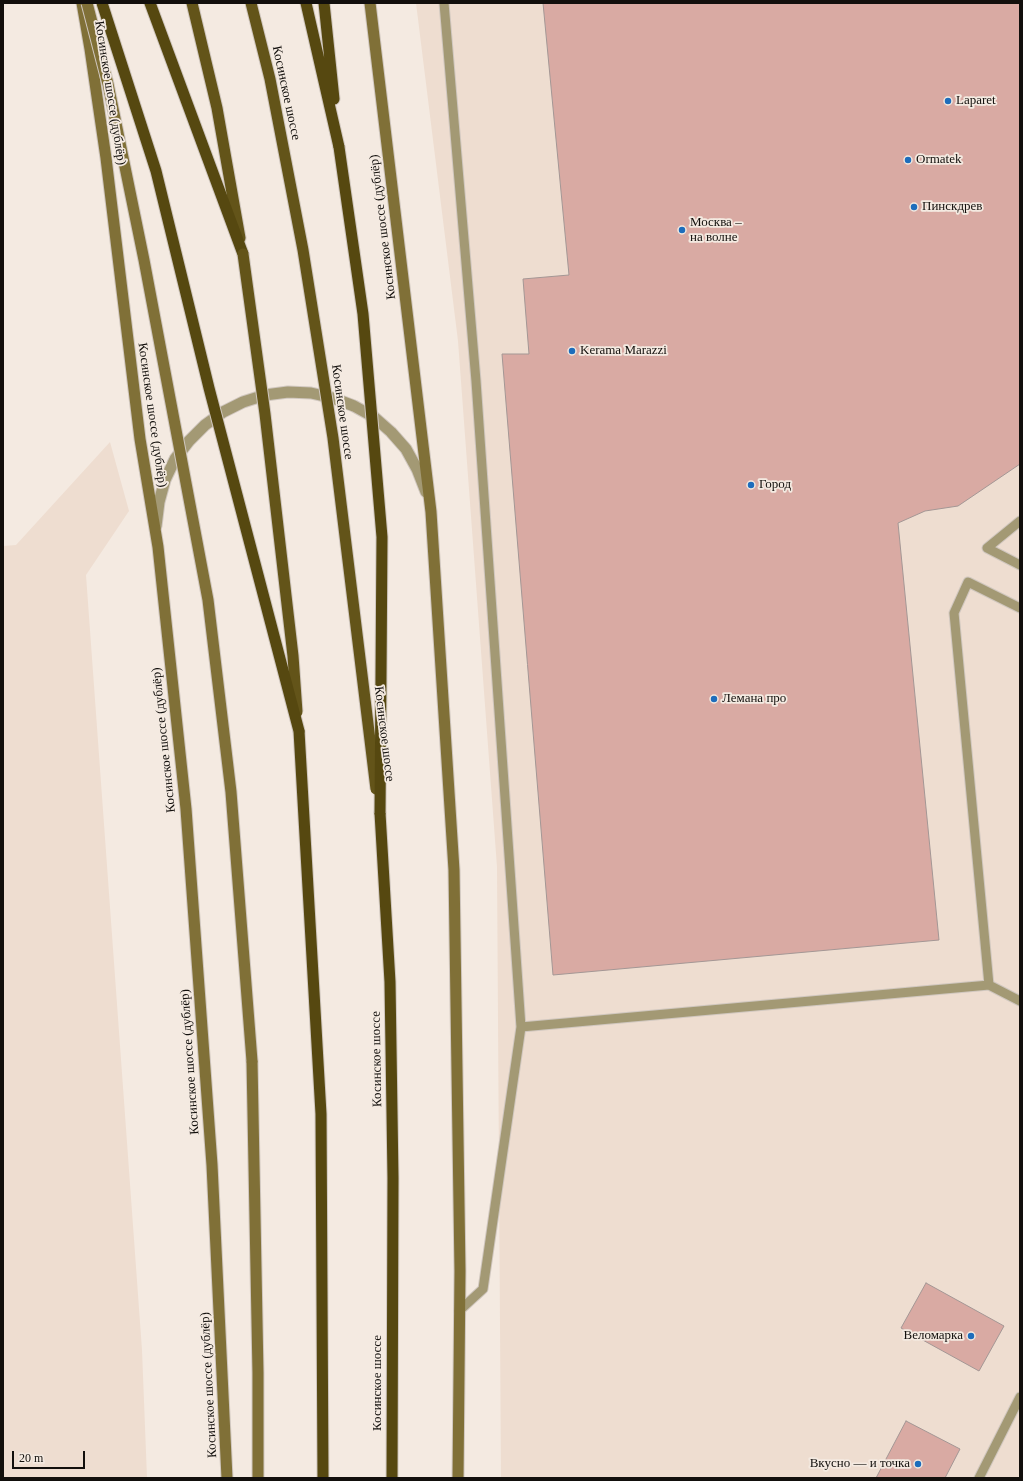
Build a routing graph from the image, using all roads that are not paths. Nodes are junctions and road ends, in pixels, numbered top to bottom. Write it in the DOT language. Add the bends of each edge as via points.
graph roads {
  1 [pos="82,3"];
  2 [pos="87,3"];
  3 [pos="102,3"];
  4 [pos="150,3"];
  5 [pos="192,3"];
  6 [pos="250,3"];
  7 [pos="306,3"];
  8 [pos="324,3"];
  9 [pos="370,3"];
  10 [pos="444,3"];
  11 [pos="339,147"];
  12 [pos="243,254"];
  13 [pos="431,512"];
  14 [pos="1020,521"];
  15 [pos="158,547"];
  16 [pos="1020,565"];
  17 [pos="1020,608"];
  18 [pos="299,731"];
  19 [pos="380,813"];
  20 [pos="989,985"];
  21 [pos="1020,1001"];
  22 [pos="521,1027"];
  23 [pos="460,1311"];
  24 [pos="1020,1397"];
  25 [pos="228,1478"];
  26 [pos="258,1478"];
  27 [pos="323,1478"];
  28 [pos="392,1478"];
  29 [pos="458,1478"];
  30 [pos="979,1478"];
  1 -- 15 [label="main road, Косинское шоссе (дублёр)" via="106,158 140,439"];
  2 -- 26 [label="main road, bridge" via="108,84 144,260 208,600 231,792 252,1061"];
  3 -- 18 [label="highway, bridge" via="156,171 209,388"];
  4 -- 12 [label="highway"];
  5 -- 12 [label="main road" via="217,108"];
  6 -- 19 [label="main road, Косинское шоссе, bridge" via="270,79 303,250 333,438"];
  7 -- 11 [label="highway"];
  8 -- 11 [label="highway"];
  9 -- 13 [label="main road, Косинское шоссе (дублёр)"];
  10 -- 22 [label="lane" via="476,381"];
  11 -- 19 [label="highway, bridge" via="363,314 382,537"];
  12 -- 18 [label="main road, bridge" via="265,414"];
  13 -- 15 [label="street" via="426,490 417,469 391,432 354,406 311,393 288,392 243,402 223,412 189,441 165,480 156,524"];
  13 -- 23 [label="main road, Косинское шоссе (дублёр)" via="454,870"];
  14 -- 16 [label="lane" via="987,548"];
  15 -- 25 [label="main road, Косинское шоссе (дублёр)" via="186,809 212,1165"];
  17 -- 20 [label="lane" via="968,582 954,613"];
  18 -- 27 [label="highway" via="321,1114"];
  19 -- 28 [label="highway, Косинское шоссе" via="390,982 393,1178"];
  20 -- 21 [label="lane"];
  20 -- 22 [label="lane"];
  22 -- 23 [label="lane" via="483,1290"];
  23 -- 29 [label="main road, Косинское шоссе (дублёр)"];
  24 -- 30 [label="lane"];
}
